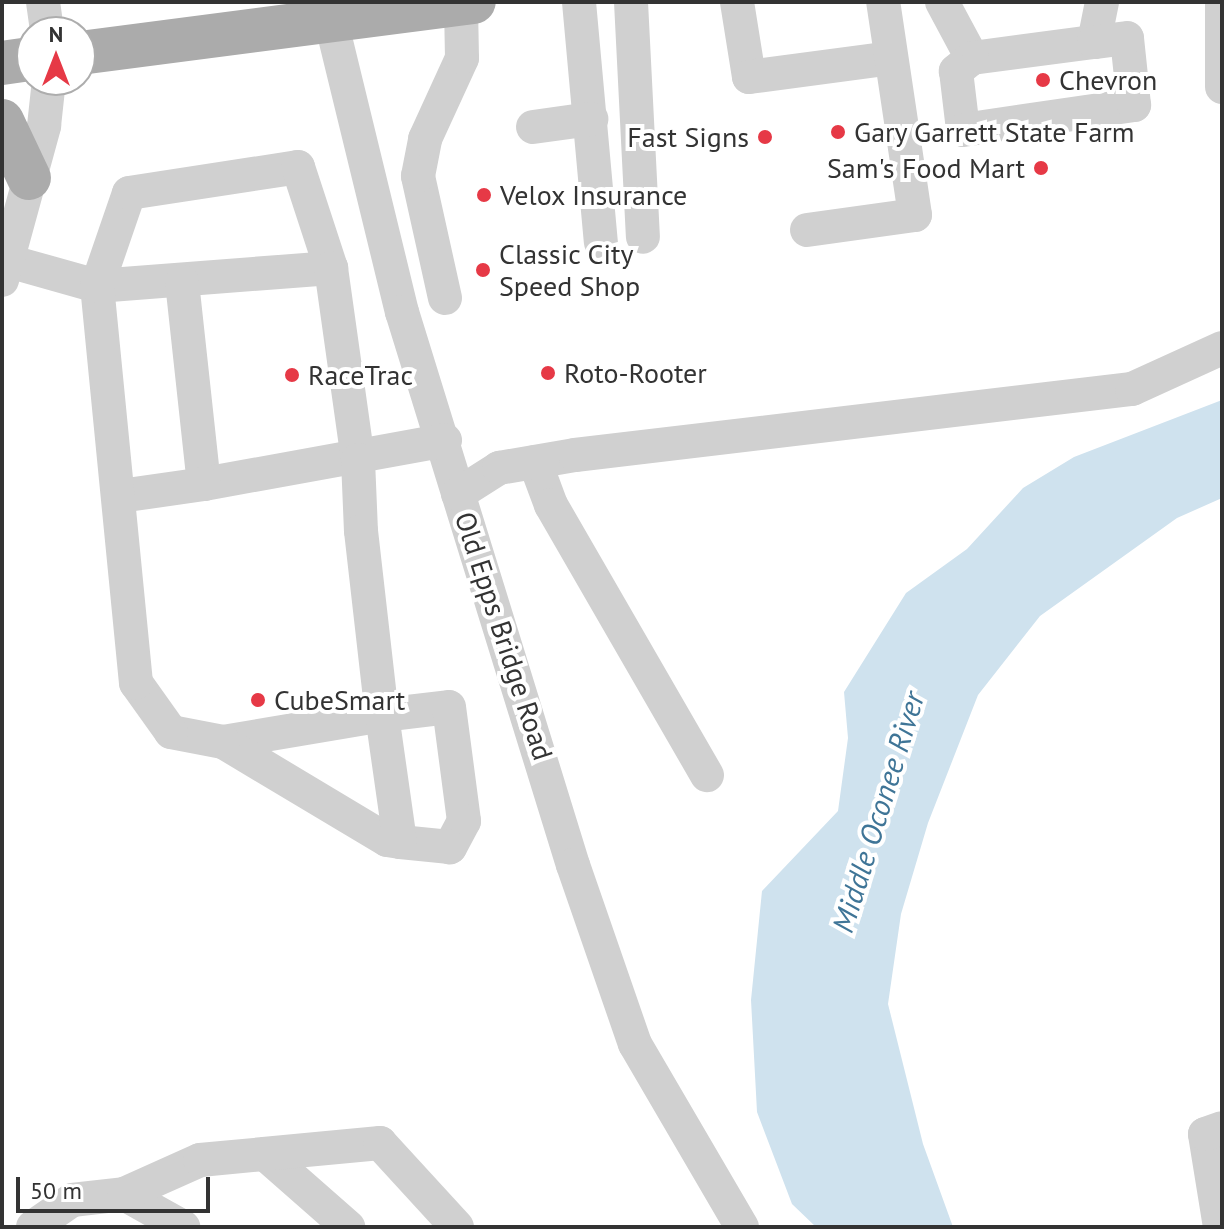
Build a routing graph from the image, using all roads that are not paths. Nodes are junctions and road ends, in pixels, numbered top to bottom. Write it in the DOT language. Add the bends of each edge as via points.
graph roads {
  1 [pos="579,2"];
  2 [pos="631,2"];
  3 [pos="737,2"];
  4 [pos="883,2"];
  5 [pos="942,2"];
  6 [pos="1102,2"];
  7 [pos="468,3"];
  8 [pos="1222,4"];
  9 [pos="331,21"];
  10 [pos="1094,42"];
  11 [pos="96,51"];
  12 [pos="891,58"];
  13 [pos="972,58"];
  14 [pos="1222,87"];
  15 [pos="46,96"];
  16 [pos="591,119"];
  17 [pos="2,121"];
  18 [pos="533,127"];
  19 [pos="29,178"];
  20 [pos="421,187"];
  21 [pos="374,197"];
  22 [pos="807,230"];
  23 [pos="643,237"];
  24 [pos="601,242"];
  25 [pos="331,268"];
  26 [pos="5,270"];
  27 [pos="182,282"];
  28 [pos="97,286"];
  29 [pos="445,298"];
  30 [pos="1222,348"];
  31 [pos="445,440"];
  32 [pos="358,460"];
  33 [pos="535,462"];
  34 [pos="204,484"];
  35 [pos="458,494"];
  36 [pos="120,496"];
  37 [pos="382,715"];
  38 [pos="223,742"];
  39 [pos="707,775"];
  40 [pos="400,842"];
  41 [pos="1213,1131"];
  42 [pos="265,1154"];
  43 [pos="124,1194"];
  44 [pos="33,1227"];
  45 [pos="183,1227"];
  46 [pos="348,1227"];
  47 [pos="457,1227"];
  48 [pos="742,1227"];
  49 [pos="1220,1227"];
  1 -- 16 [label="street"];
  2 -- 23 [label="street"];
  3 -- 12 [label="street" via="749,77"];
  4 -- 12 [label="street"];
  5 -- 13 [label="street"];
  6 -- 10 [label="street"];
  7 -- 9 [label="main road"];
  7 -- 20 [label="street" via="462,58 425,139"];
  8 -- 14 [label="street"];
  9 -- 11 [label="main road"];
  9 -- 21 [label="street, Old Epps Bridge Road"];
  10 -- 13 [label="street"];
  10 -- 13 [label="street" via="1127,38 1134,105 963,130 956,71"];
  12 -- 22 [label="street" via="915,215"];
  15 -- 19 [label="street"];
  16 -- 18 [label="street"];
  16 -- 24 [label="street"];
  17 -- 19 [label="main road"];
  19 -- 26 [label="street"];
  20 -- 21 [label="street"];
  20 -- 29 [label="street"];
  21 -- 31 [label="street, Old Epps Bridge Road"];
  25 -- 27 [label="street"];
  25 -- 28 [label="street" via="298,167 129,193"];
  25 -- 32 [label="street"];
  26 -- 28 [label="street"];
  27 -- 28 [label="street"];
  27 -- 34 [label="street"];
  28 -- 36 [label="street"];
  30 -- 33 [label="street" via="1132,389"];
  31 -- 32 [label="street"];
  31 -- 35 [label="street, Old Epps Bridge Road"];
  32 -- 34 [label="street"];
  32 -- 37 [label="street"];
  33 -- 35 [label="street" via="499,468"];
  33 -- 39 [label="street" via="551,505"];
  34 -- 36 [label="street"];
  35 -- 48 [label="street, Old Epps Bridge Road" via="635,1044"];
  36 -- 38 [label="street" via="136,683 171,732"];
  37 -- 38 [label="street"];
  37 -- 40 [label="street"];
  37 -- 40 [label="street" via="449,707 464,821 450,847"];
  38 -- 40 [label="street" via="285,785"];
  41 -- 49 [label="street"];
  42 -- 43 [label="street" via="200,1160"];
  42 -- 46 [label="street"];
  42 -- 47 [label="street" via="380,1143"];
  43 -- 44 [label="street" via="72,1200"];
  43 -- 45 [label="street"];
}
